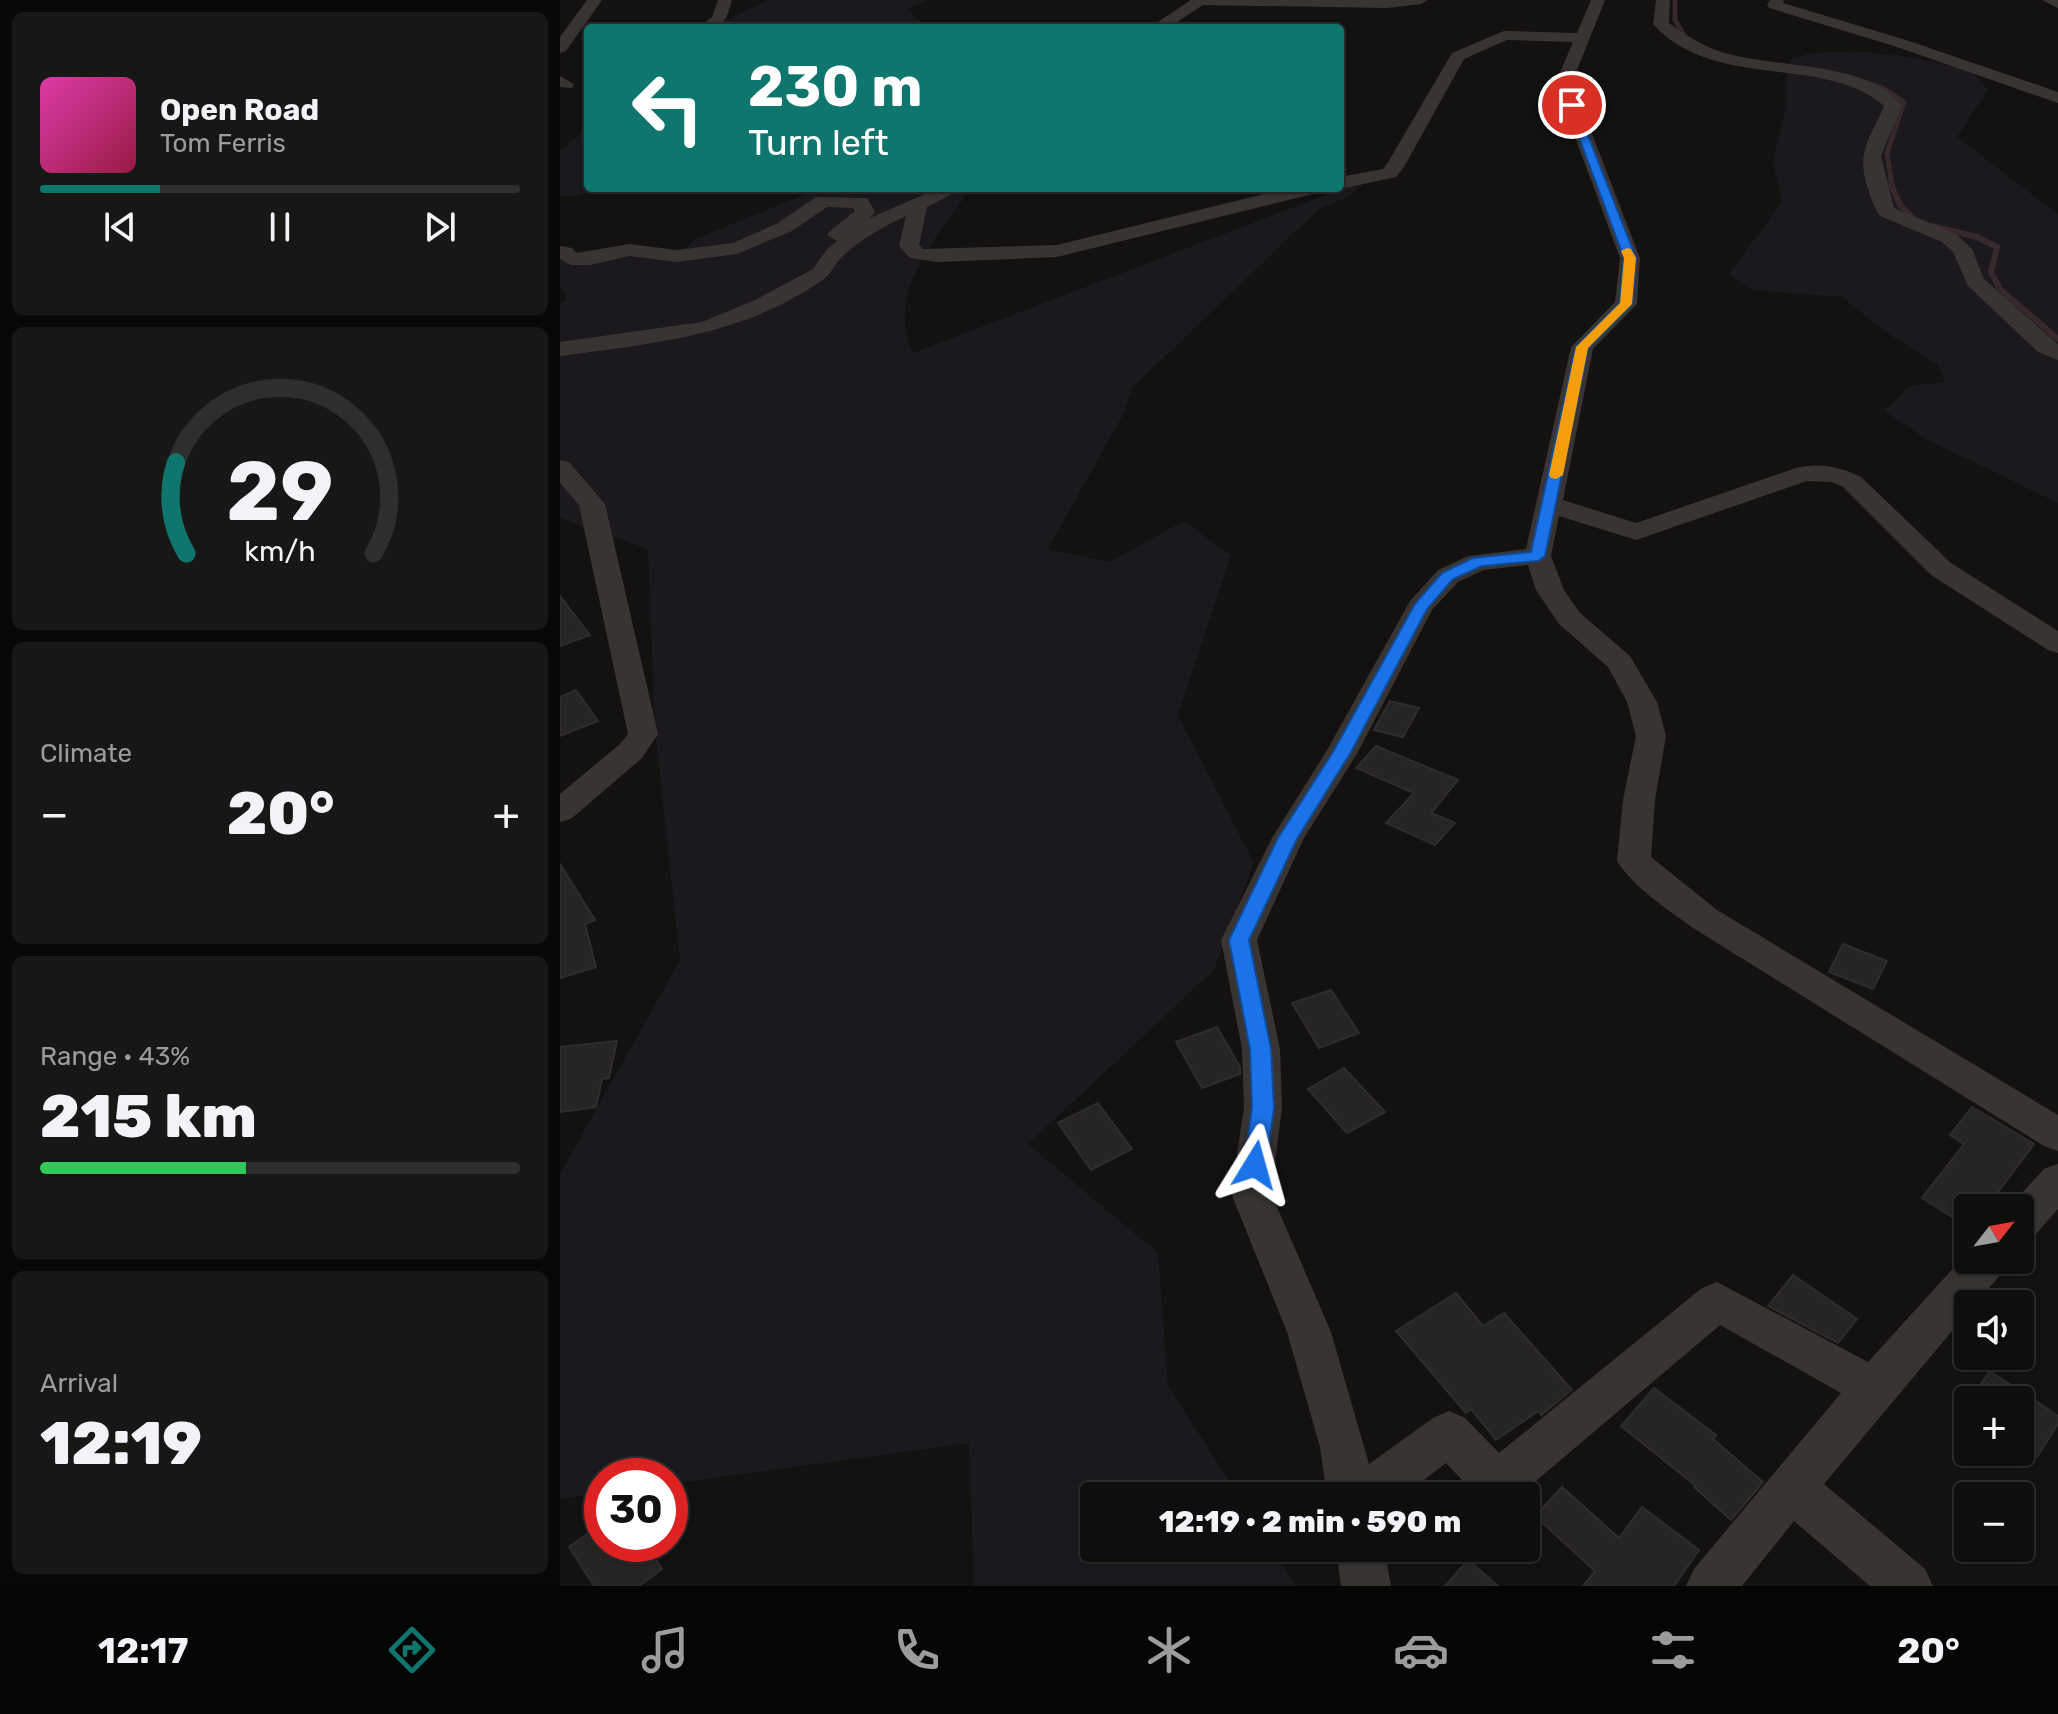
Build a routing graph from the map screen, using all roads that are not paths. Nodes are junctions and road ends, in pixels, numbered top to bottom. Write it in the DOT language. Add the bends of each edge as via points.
graph roads {
  1 [pos="595,0"];
  2 [pos="725,0"];
  3 [pos="1200,0"];
  4 [pos="1421,0"];
  5 [pos="1598,0"];
  6 [pos="1663,0"];
  7 [pos="1777,0"];
  8 [pos="2049,0"];
  9 [pos="2058,4"];
  10 [pos="712,23"];
  11 [pos="1163,24"];
  12 [pos="1581,38"];
  13 [pos="560,50"];
  14 [pos="562,79"];
  15 [pos="2058,98"];
  16 [pos="1344,182"];
  17 [pos="947,192"];
  18 [pos="1296,192"];
  19 [pos="918,206"];
  20 [pos="560,252"];
  21 [pos="804,282"];
  22 [pos="560,349"];
  23 [pos="2058,353"];
  24 [pos="560,467"];
  25 [pos="1551,505"];
  26 [pos="1538,556"];
  27 [pos="2058,644"];
  28 [pos="560,811"];
  29 [pos="2058,1135"];
  30 [pos="2058,1181"];
  31 [pos="2034,1208"];
  32 [pos="1975,1274"];
  33 [pos="1873,1388"];
  34 [pos="1349,1482"];
  35 [pos="1384,1482"];
  36 [pos="1495,1482"];
  37 [pos="1499,1482"];
  38 [pos="1793,1489"];
  39 [pos="1362,1562"];
  40 [pos="1366,1586"];
  41 [pos="1711,1586"];
  42 [pos="1908,1586"];
  1 -- 13 [label="street"];
  2 -- 10 [label="street" via="719,19"];
  3 -- 4 [label="street"];
  3 -- 11 [label="street"];
  5 -- 12 [label="street"];
  6 -- 23 [label="street" via="1661,24 1683,44 1705,54 1862,84 1887,95 1893,105 1872,156 1887,212 1955,243 1975,282"];
  7 -- 15 [label="street" via="1774,5"];
  8 -- 9 [label="street"];
  12 -- 16 [label="street" via="1504,36 1458,56 1395,167 1389,173"];
  12 -- 25 [label="street" via="1567,75 1572,105 1630,258 1626,304 1582,347"];
  13 -- 14 [label="street" via="571,52"];
  17 -- 19 [label="street"];
  18 -- 19 [label="street" via="1057,251 937,256 917,254 909,246"];
  19 -- 21 [label="street" via="870,225"];
  20 -- 21 [label="street" via="571,259 629,250 677,256 713,253 759,240 823,201 860,202 865,212 804,270"];
  21 -- 22 [label="street" via="708,327"];
  24 -- 28 [label="street" via="592,504 643,734 631,751"];
  25 -- 26 [label="street"];
  25 -- 27 [label="street" via="1636,532 1805,473 1837,475 1852,482 1941,569"];
  26 -- 29 [label="street" via="1550,590 1569,618 1620,662 1642,702 1651,736 1634,861 1705,919"];
  26 -- 34 [label="street" via="1478,562 1448,576 1420,607 1342,752 1288,838 1239,940 1261,1049 1263,1108 1251,1193 1309,1332"];
  30 -- 31 [label="street"];
  32 -- 33 [label="street"];
  33 -- 37 [label="street" via="1717,1301"];
  33 -- 38 [label="street"];
  35 -- 36 [label="street" via="1449,1433"];
  38 -- 41 [label="street"];
  38 -- 42 [label="street"];
  39 -- 40 [label="street"];
}
